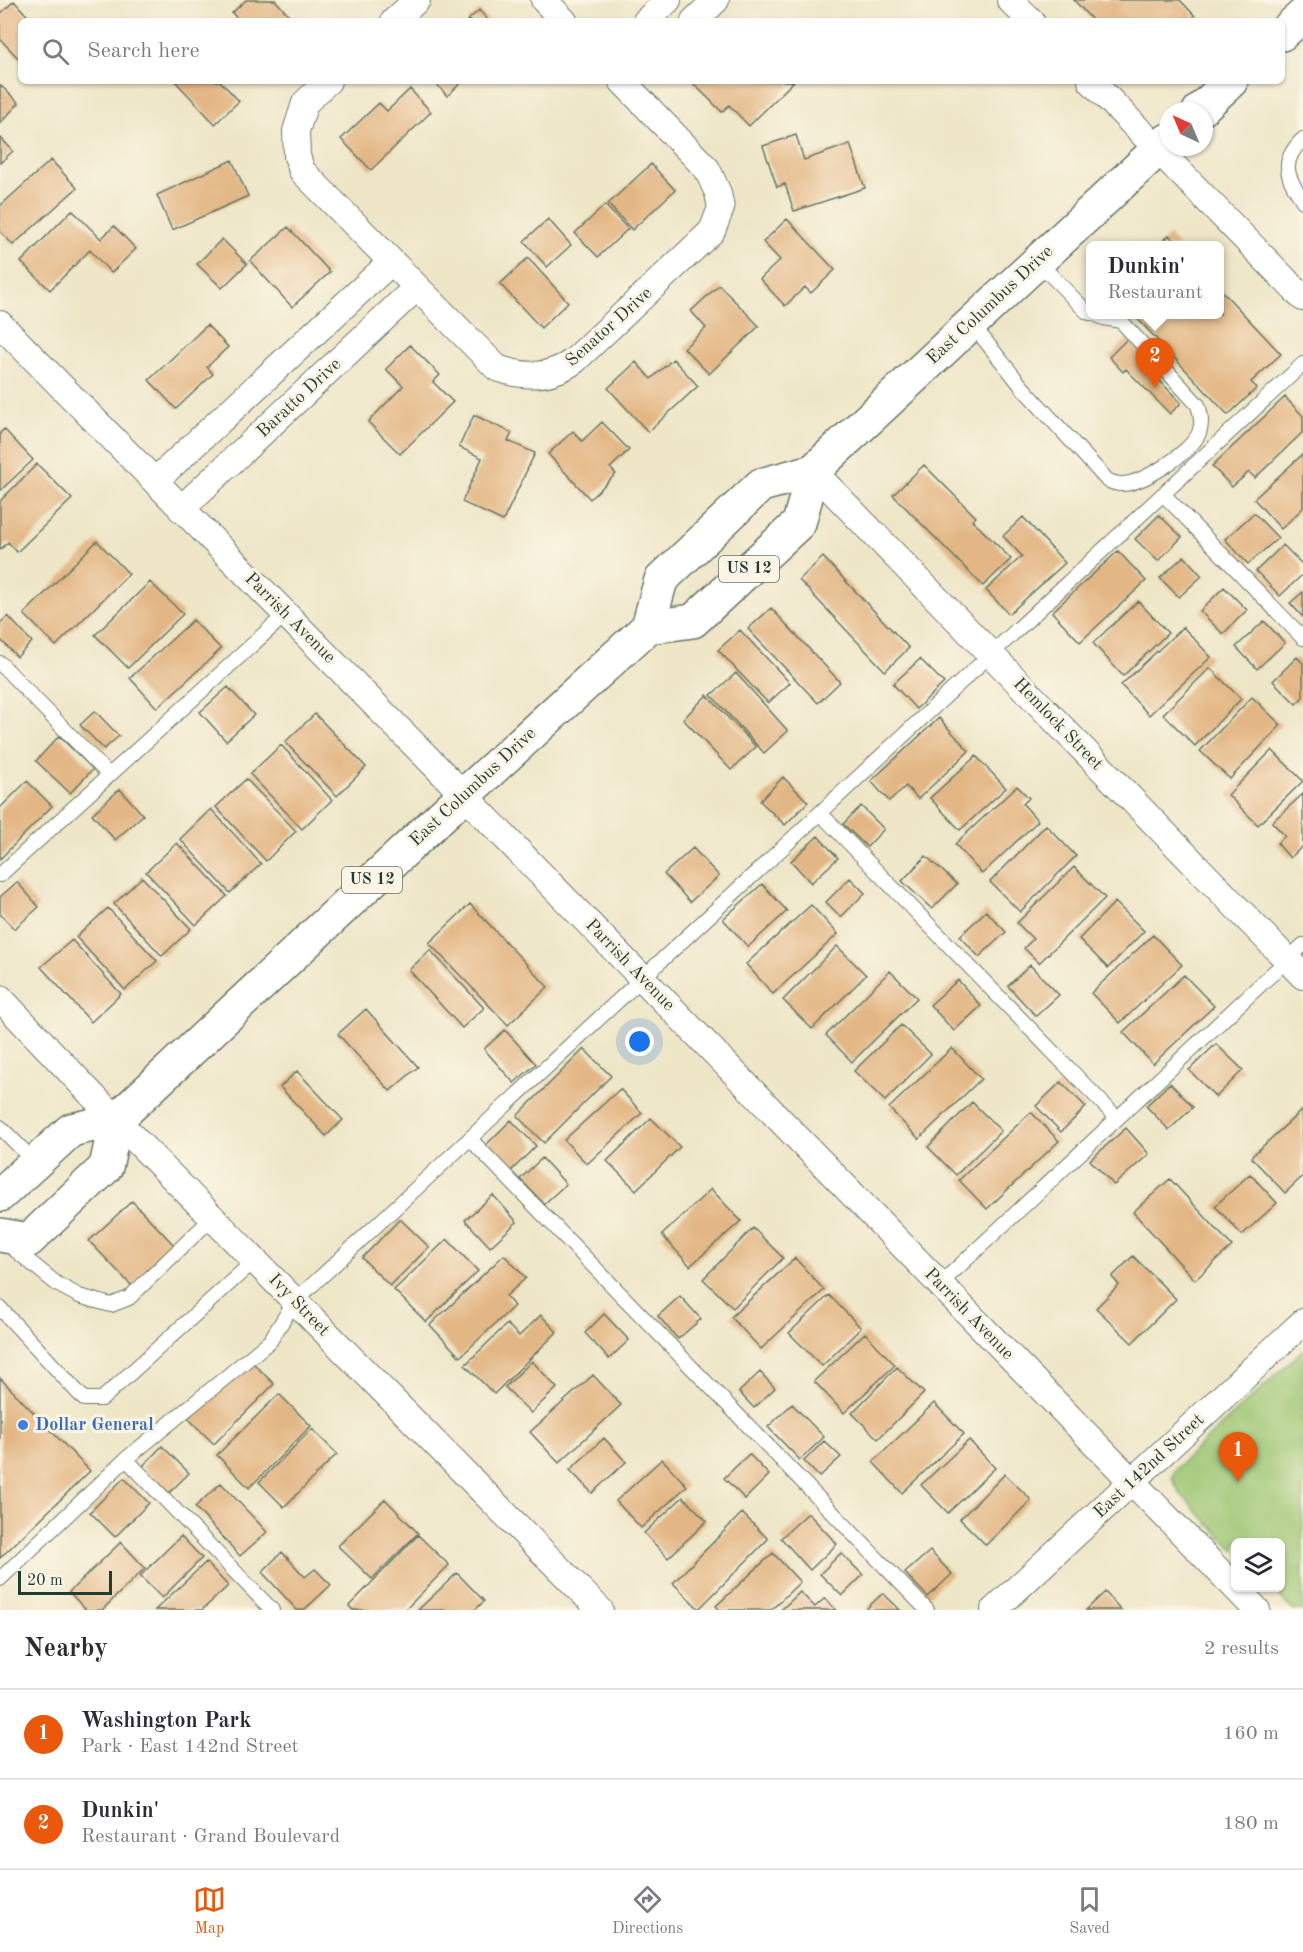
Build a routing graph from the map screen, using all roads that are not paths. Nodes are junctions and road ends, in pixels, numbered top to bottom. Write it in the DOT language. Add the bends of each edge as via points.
graph roads {
  1 [pos="417,0"];
  2 [pos="544,0"];
  3 [pos="668,0"];
  4 [pos="716,0"];
  5 [pos="1010,0"];
  6 [pos="1303,15"];
  7 [pos="397,18"];
  8 [pos="561,18"];
  9 [pos="649,18"];
  10 [pos="697,18"];
  11 [pos="1027,18"];
  12 [pos="1285,31"];
  13 [pos="325,84"];
  14 [pos="628,84"];
  15 [pos="1093,84"];
  16 [pos="1228,84"];
  17 [pos="1209,102"];
  18 [pos="1303,138"];
  19 [pos="1159,141"];
  20 [pos="1159,148"];
  21 [pos="1174,156"];
  22 [pos="1303,201"];
  23 [pos="1037,261"];
  24 [pos="391,262"];
  25 [pos="417,287"];
  26 [pos="1301,293"];
  27 [pos="1086,311"];
  28 [pos="1110,319"];
  29 [pos="971,323"];
  30 [pos="0,324"];
  31 [pos="1303,364"];
  32 [pos="813,471"];
  33 [pos="154,481"];
  34 [pos="1163,494"];
  35 [pos="181,509"];
  36 [pos="286,614"];
  37 [pos="648,627"];
  38 [pos="1303,638"];
  39 [pos="991,655"];
  40 [pos="0,663"];
  41 [pos="109,775"];
  42 [pos="464,795"];
  43 [pos="820,813"];
  44 [pos="0,875"];
  45 [pos="1298,960"];
  46 [pos="643,978"];
  47 [pos="0,998"];
  48 [pos="1118,1118"];
  49 [pos="116,1120"];
  50 [pos="0,1127"];
  51 [pos="470,1139"];
  52 [pos="36,1163"];
  53 [pos="0,1195"];
  54 [pos="213,1217"];
  55 [pos="0,1236"];
  56 [pos="255,1260"];
  57 [pos="940,1284"];
  58 [pos="296,1301"];
  59 [pos="0,1308"];
  60 [pos="1303,1322"];
  61 [pos="126,1459"];
  62 [pos="1132,1482"];
  63 [pos="0,1579"];
  64 [pos="272,1610"];
  65 [pos="600,1610"];
  66 [pos="927,1610"];
  67 [pos="994,1610"];
  68 [pos="1257,1610"];
  1 -- 7 [label="street"];
  2 -- 8 [label="street"];
  3 -- 9 [label="street"];
  4 -- 10 [label="street"];
  5 -- 11 [label="street"];
  6 -- 12 [label="main road"];
  13 -- 24 [label="street, Senator Drive" via="305,102 296,131 302,171"];
  14 -- 25 [label="street, Senator Drive" via="707,169 721,208 712,231 574,361 544,375 516,375 498,368"];
  15 -- 19 [label="street"];
  16 -- 17 [label="main road"];
  18 -- 22 [label="lane" via="1290,158 1287,174"];
  20 -- 23 [label="main road, East Columbus Drive / US 12"];
  21 -- 26 [label="street"];
  23 -- 27 [label="lane"];
  23 -- 29 [label="main road, East Columbus Drive / US 12"];
  24 -- 25 [label="street, Senator Drive"];
  24 -- 33 [label="street, Baratto Drive"];
  25 -- 35 [label="street, Baratto Drive"];
  28 -- 29 [label="lane" via="1121,321 1198,405 1202,419 1199,434 1174,460 1138,481 1122,484 1107,480 1023,388"];
  29 -- 32 [label="main road, East Columbus Drive / US 12"];
  30 -- 33 [label="street, Parrish Avenue"];
  31 -- 34 [label="lane"];
  32 -- 37 [label="main road, East Columbus Drive / US 12" via="761,485 661,580"];
  32 -- 37 [label="main road, US 12" via="799,523 693,621"];
  32 -- 39 [label="street, Hemlock Street"];
  33 -- 35 [label="street, Parrish Avenue"];
  34 -- 38 [label="lane"];
  34 -- 39 [label="lane"];
  35 -- 36 [label="street, Parrish Avenue"];
  36 -- 41 [label="lane"];
  36 -- 42 [label="street, Parrish Avenue"];
  37 -- 42 [label="main road, East Columbus Drive / US 12"];
  39 -- 43 [label="lane"];
  39 -- 45 [label="street, Hemlock Street"];
  40 -- 41 [label="lane"];
  41 -- 44 [label="lane"];
  42 -- 46 [label="street, Parrish Avenue"];
  42 -- 49 [label="main road, East Columbus Drive / US 12"];
  43 -- 46 [label="lane"];
  43 -- 48 [label="lane"];
  45 -- 48 [label="lane"];
  46 -- 51 [label="lane"];
  46 -- 57 [label="street, Parrish Avenue"];
  47 -- 49 [label="street, Ivy Street"];
  48 -- 57 [label="lane"];
  49 -- 52 [label="main road" via="71,1130"];
  49 -- 54 [label="street, Ivy Street"];
  49 -- 55 [label="main road" via="105,1167 28,1240"];
  50 -- 52 [label="lane"];
  51 -- 58 [label="lane"];
  51 -- 66 [label="lane"];
  52 -- 53 [label="main road"];
  54 -- 55 [label="lane" via="129,1298 111,1305 79,1296 57,1284"];
  54 -- 56 [label="street, Ivy Street"];
  56 -- 58 [label="street, Ivy Street"];
  56 -- 59 [label="lane" via="102,1399 84,1399"];
  57 -- 62 [label="street, Parrish Avenue"];
  58 -- 61 [label="lane" via="270,1341"];
  58 -- 65 [label="street, Ivy Street"];
  60 -- 62 [label="street, East 142nd Street"];
  61 -- 63 [label="lane"];
  61 -- 64 [label="lane"];
  62 -- 67 [label="street, East 142nd Street"];
  62 -- 68 [label="street, Parrish Avenue"];
}
